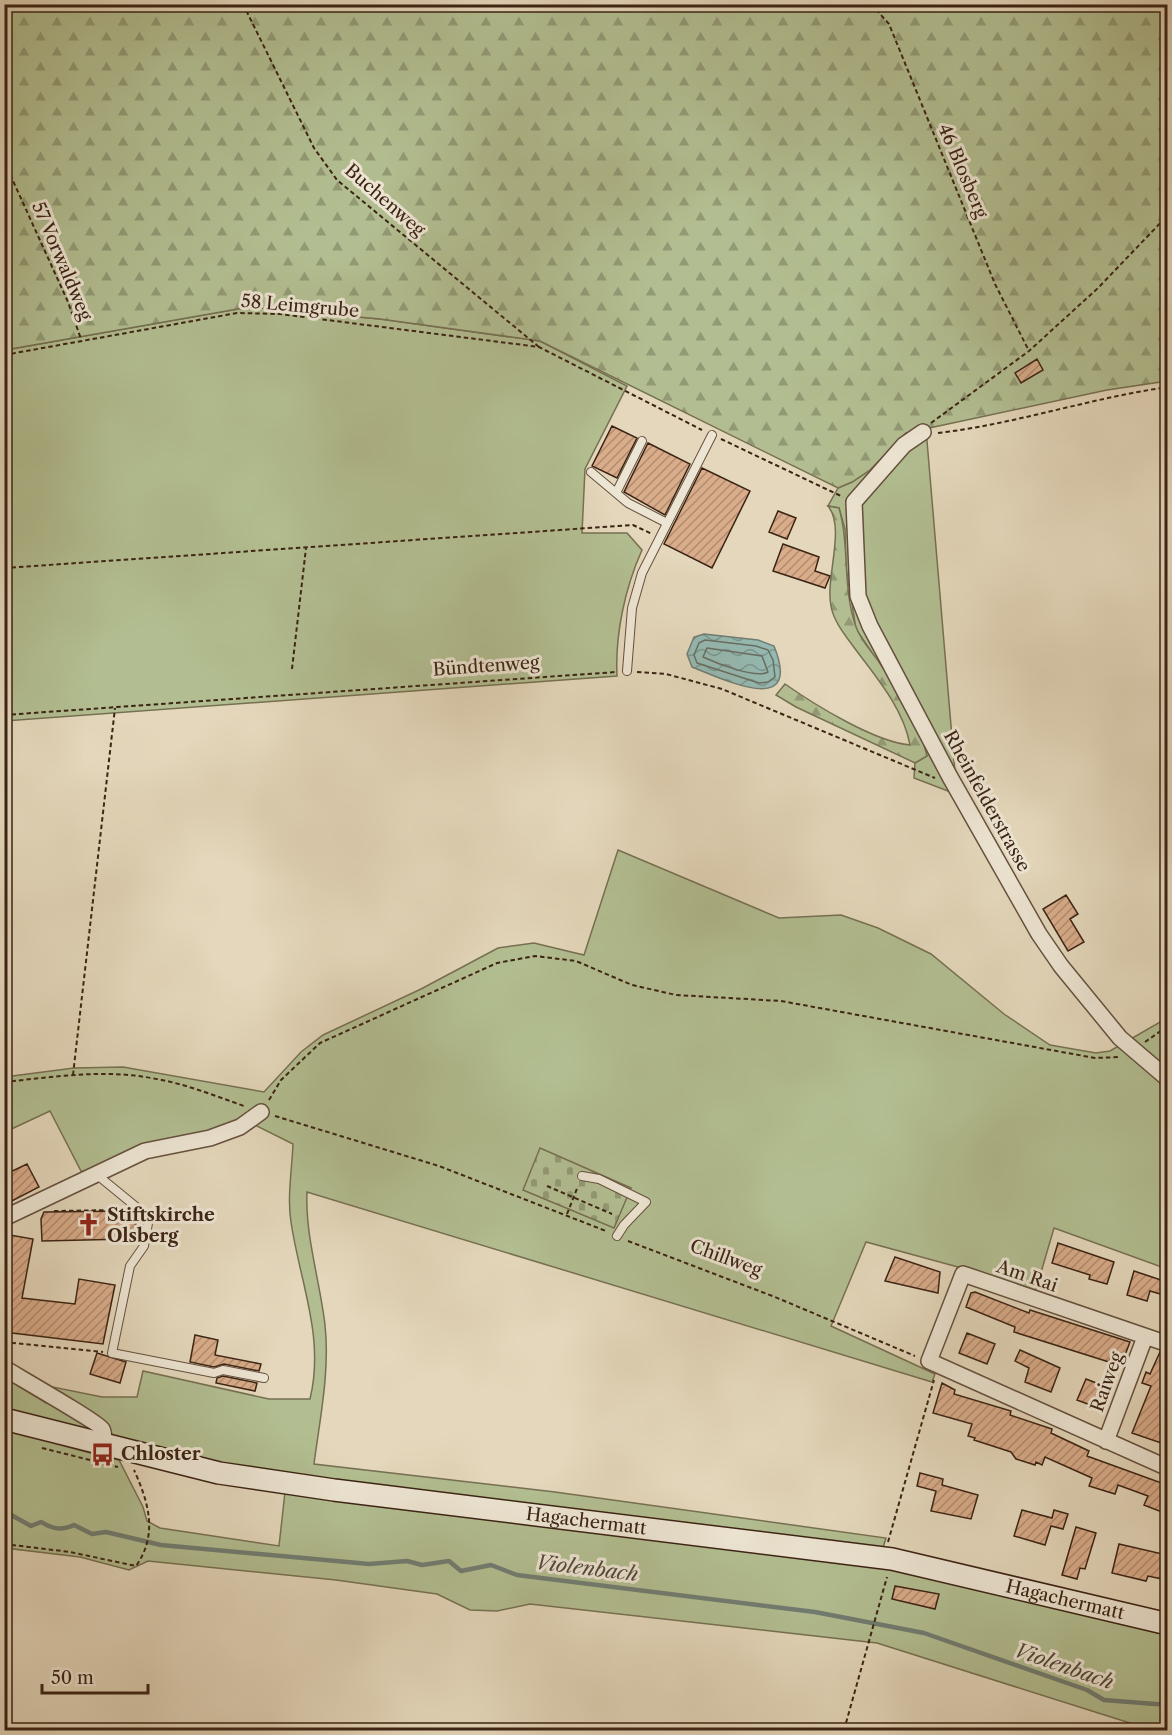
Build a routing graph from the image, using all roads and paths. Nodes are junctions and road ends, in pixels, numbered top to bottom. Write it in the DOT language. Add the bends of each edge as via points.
graph roads {
  1 [pos="243,4"];
  2 [pos="870,4"];
  3 [pos="4,161"];
  4 [pos="1167,215"];
  5 [pos="81,339"];
  6 [pos="539,347"];
  7 [pos="1029,351"];
  8 [pos="4,355"];
  9 [pos="589,375"];
  10 [pos="1167,387"];
  11 [pos="923,432"];
  12 [pos="712,435"];
  13 [pos="642,441"];
  14 [pos="591,472"];
  15 [pos="616,493"];
  16 [pos="667,523"];
  17 [pos="660,538"];
  18 [pos="306,548"];
  19 [pos="4,568"];
  20 [pos="292,669"];
  21 [pos="627,671"];
  22 [pos="115,708"];
  23 [pos="4,715"];
  24 [pos="950,777"];
  25 [pos="1167,1026"];
  26 [pos="1134,1049"];
  27 [pos="73,1075"];
  28 [pos="1167,1079"];
  29 [pos="4,1082"];
  30 [pos="261,1112"];
  31 [pos="96,1174"];
  32 [pos="582,1176"];
  33 [pos="547,1186"];
  34 [pos="574,1197"];
  35 [pos="140,1210"];
  36 [pos="54,1211"];
  37 [pos="567,1214"];
  38 [pos="612,1215"];
  39 [pos="4,1218"];
  40 [pos="617,1236"];
  41 [pos="1145,1337"];
  42 [pos="4,1342"];
  43 [pos="1167,1344"];
  44 [pos="112,1353"];
  45 [pos="934,1364"];
  46 [pos="4,1368"];
  47 [pos="264,1378"];
  48 [pos="4,1419"];
  49 [pos="1106,1441"];
  50 [pos="104,1443"];
  51 [pos="125,1448"];
  52 [pos="1167,1468"];
  53 [pos="4,1544"];
  54 [pos="888,1559"];
  55 [pos="1167,1624"];
  56 [pos="844,1731"];
  1 -- 6 [label="path, Buchenweg" via="309,138 338,180"];
  2 -- 7 [label="path, 46 Blosberg" via="889,24 995,284"];
  3 -- 5 [label="path, 57 Vorwaldweg"];
  4 -- 7 [label="path" via="1098,288"];
  5 -- 6 [label="path, 58 Leimgrube" via="237,313 280,314"];
  5 -- 8 [label="path, 58 Leimgrube"];
  6 -- 9 [label="path, 58 Leimgrube"];
  7 -- 11 [label="path"];
  10 -- 11 [label="path" via="1094,400 1027,418 939,433"];
  11 -- 24 [label="street, Rheinfelderstrasse" via="904,445 854,502 858,596"];
  12 -- 16 [label="lane"];
  13 -- 15 [label="lane"];
  14 -- 15 [label="lane"];
  15 -- 16 [label="lane"];
  16 -- 17 [label="lane"];
  17 -- 18 [label="path" via="633,525"];
  17 -- 21 [label="lane" via="642,573 632,608"];
  18 -- 19 [label="path"];
  18 -- 20 [label="path"];
  21 -- 22 [label="path, Bündtenweg"];
  21 -- 24 [label="path, Bündtenweg" via="666,674 722,689 931,778"];
  22 -- 23 [label="path, Bündtenweg"];
  22 -- 27 [label="path"];
  24 -- 26 [label="street, Rheinfelderstrasse" via="1039,934 1086,999"];
  25 -- 26 [label="path"];
  26 -- 28 [label="street, Rheinfelderstrasse"];
  26 -- 30 [label="path" via="1119,1057 1095,1058 780,1001 676,995 632,985 576,961 518,957 480,969 320,1043 281,1080"];
  27 -- 29 [label="path, Chillweg"];
  27 -- 30 [label="path, Chillweg" via="151,1077"];
  30 -- 31 [label="street" via="240,1127 210,1138 145,1151"];
  30 -- 37 [label="path, Chillweg" via="439,1166"];
  31 -- 35 [label="lane"];
  31 -- 39 [label="street"];
  32 -- 34 [label="path"];
  32 -- 40 [label="lane" via="599,1179 646,1203"];
  33 -- 34 [label="path"];
  34 -- 37 [label="path"];
  34 -- 38 [label="path"];
  35 -- 36 [label="path"];
  35 -- 44 [label="lane" via="148,1223 148,1235 130,1266"];
  37 -- 40 [label="path, Chillweg"];
  40 -- 45 [label="path, Chillweg"];
  41 -- 43 [label="street, Am Rai"];
  41 -- 45 [label="street, Am Rai" via="963,1274"];
  41 -- 49 [label="street, Raiweg"];
  42 -- 44 [label="path"];
  44 -- 47 [label="lane" via="214,1373 223,1370"];
  45 -- 49 [label="street"];
  45 -- 54 [label="path" via="933,1382"];
  46 -- 50 [label="street" via="89,1418 102,1428"];
  48 -- 50 [label="street, Hagachermatt"];
  49 -- 52 [label="street"];
  50 -- 51 [label="street, Hagachermatt"];
  51 -- 53 [label="path" via="149,1513 147,1545 136,1566"];
  51 -- 54 [label="street, Hagachermatt" via="219,1473 322,1489"];
  54 -- 55 [label="street, Hagachermatt"];
  54 -- 56 [label="path" via="874,1627"];
}
